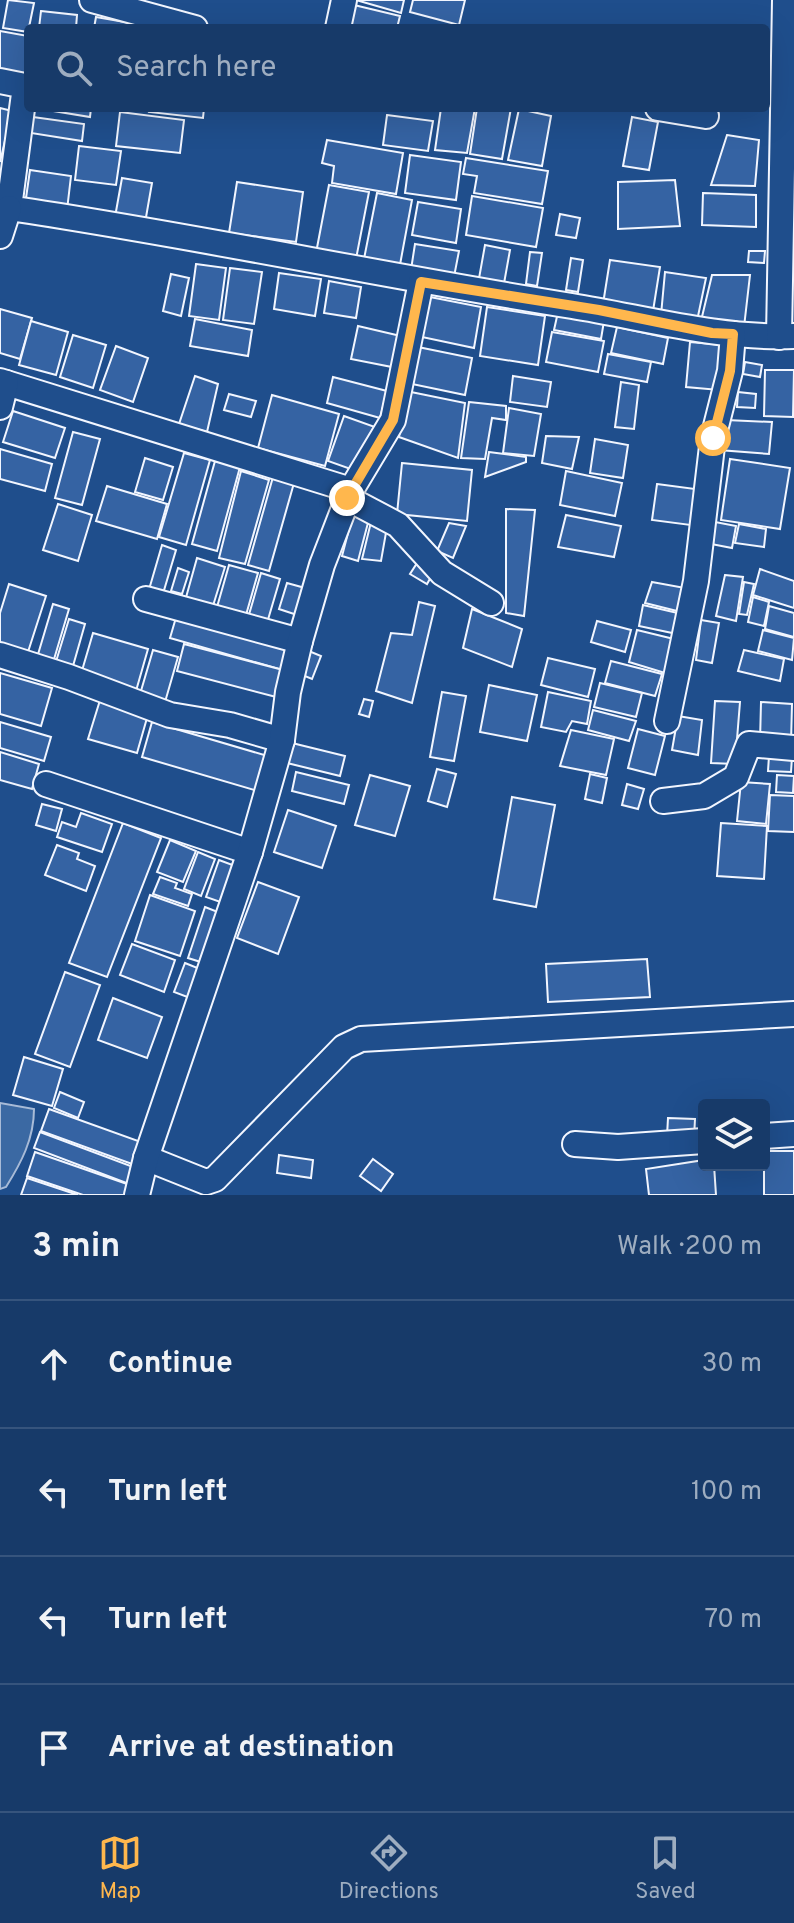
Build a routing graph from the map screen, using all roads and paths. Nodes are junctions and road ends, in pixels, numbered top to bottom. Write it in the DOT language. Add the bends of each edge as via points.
graph roads {
  1 [pos="92,0"];
  2 [pos="344,0"];
  3 [pos="785,0"];
  4 [pos="180,24"];
  5 [pos="339,24"];
  6 [pos="0,81"];
  7 [pos="24,86"];
  8 [pos="24,94"];
  9 [pos="682,112"];
  10 [pos="706,116"];
  11 [pos="9,208"];
  12 [pos="0,236"];
  13 [pos="421,282"];
  14 [pos="733,334"];
  15 [pos="786,336"];
  16 [pos="3,382"];
  17 [pos="0,407"];
  18 [pos="349,494"];
  19 [pos="146,599"];
  20 [pos="491,603"];
  21 [pos="300,641"];
  22 [pos="0,655"];
  23 [pos="667,721"];
  24 [pos="282,740"];
  25 [pos="794,748"];
  26 [pos="46,784"];
  27 [pos="663,801"];
  28 [pos="250,852"];
  29 [pos="794,1014"];
  30 [pos="794,1134"];
  31 [pos="770,1136"];
  32 [pos="698,1141"];
  33 [pos="575,1144"];
  34 [pos="146,1158"];
  35 [pos="137,1195"];
  1 -- 4 [label="street"];
  2 -- 5 [label="street"];
  3 -- 15 [label="street"];
  6 -- 7 [label="street"];
  8 -- 11 [label="street"];
  9 -- 10 [label="street"];
  11 -- 12 [label="street"];
  11 -- 13 [label="street"];
  13 -- 14 [label="street"];
  13 -- 18 [label="street" via="393,420"];
  14 -- 15 [label="street"];
  14 -- 23 [label="street" via="730,371 713,438 696,581"];
  16 -- 17 [label="street"];
  16 -- 18 [label="street"];
  18 -- 20 [label="street" via="398,525 442,573"];
  18 -- 21 [label="street"];
  19 -- 21 [label="street"];
  21 -- 24 [label="street"];
  22 -- 24 [label="street" via="170,715"];
  24 -- 28 [label="street"];
  25 -- 27 [label="street" via="749,744 736,777 704,796"];
  26 -- 28 [label="street"];
  28 -- 34 [label="street"];
  29 -- 34 [label="street" via="361,1039 344,1047 215,1179 206,1182"];
  30 -- 31 [label="street"];
  32 -- 33 [label="street"];
  34 -- 35 [label="street"];
}
